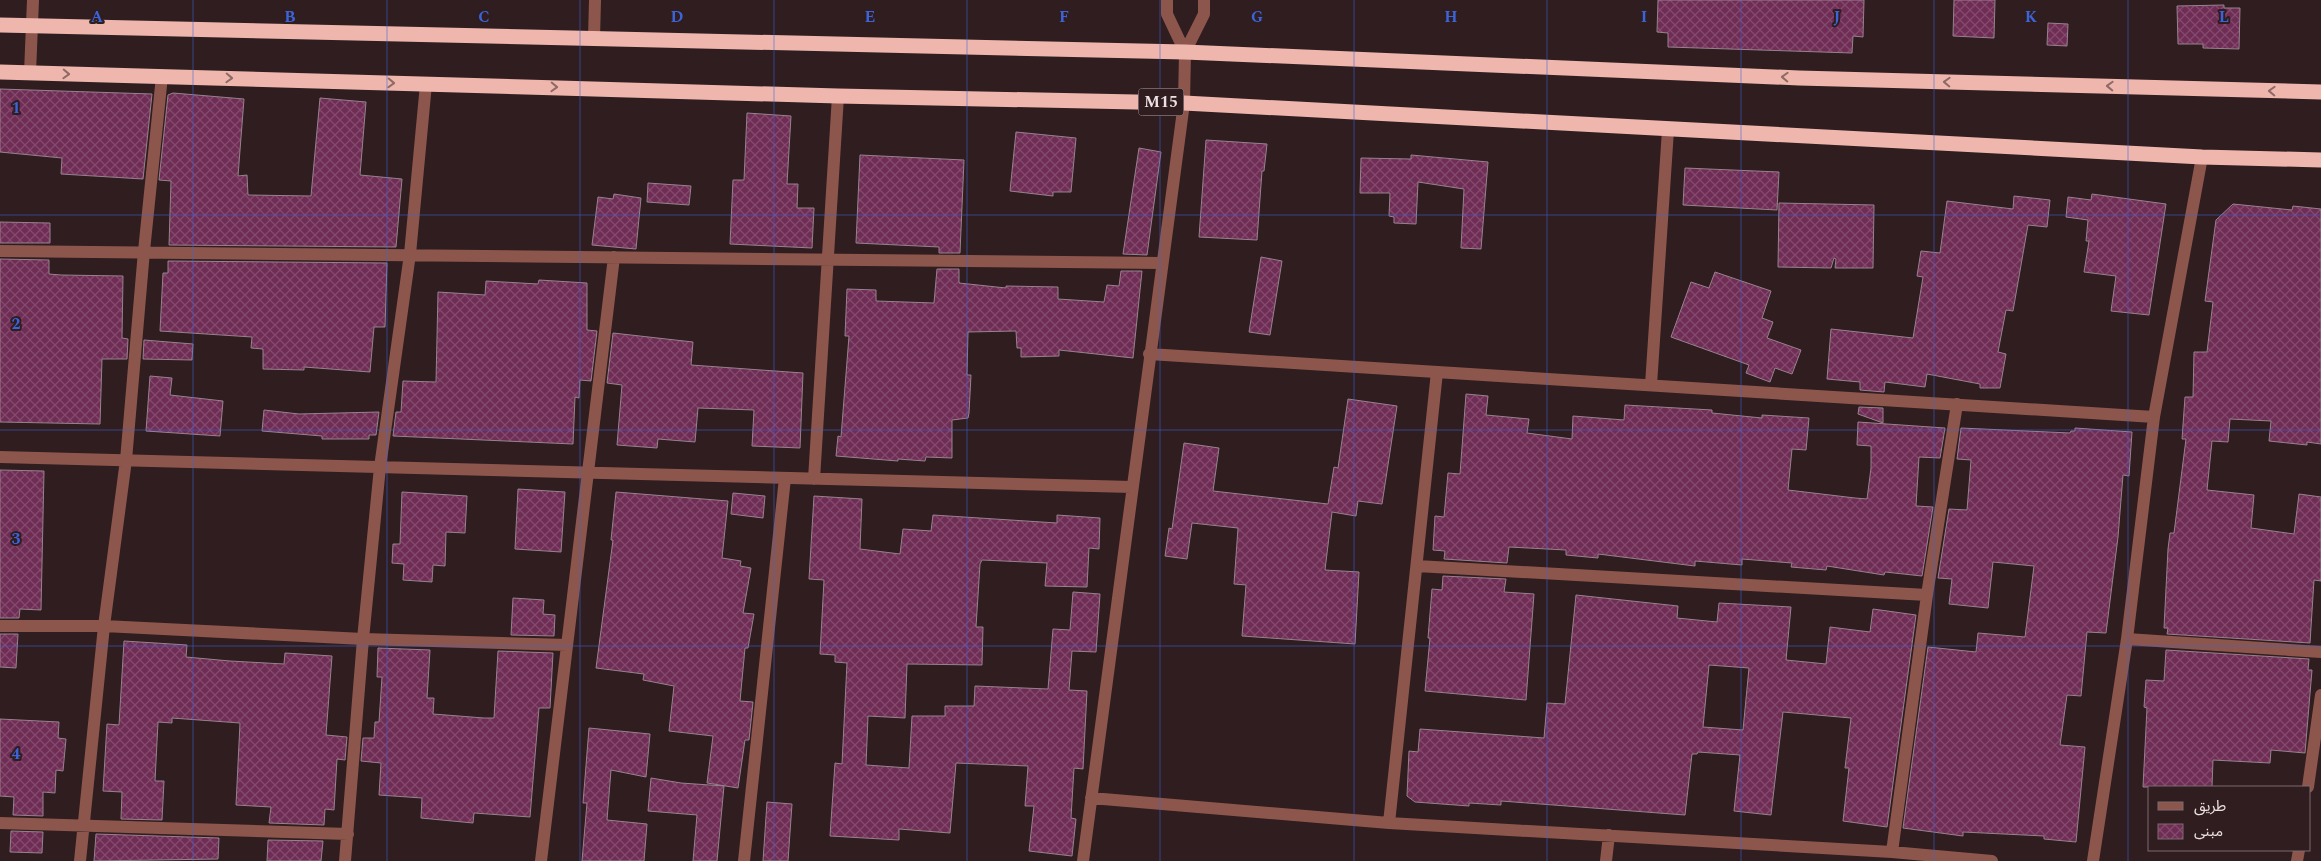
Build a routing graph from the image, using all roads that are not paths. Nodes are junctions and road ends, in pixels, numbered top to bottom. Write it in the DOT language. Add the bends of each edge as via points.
graph roads {
  1 [pos="33,0"];
  2 [pos="594,0"];
  3 [pos="1167,0"];
  4 [pos="1204,0"];
  5 [pos="0,25"];
  6 [pos="31,25"];
  7 [pos="594,39"];
  8 [pos="1185,52"];
  9 [pos="0,72"];
  10 [pos="30,72"];
  11 [pos="162,76"];
  12 [pos="426,84"];
  13 [pos="2321,92"];
  14 [pos="838,96"];
  15 [pos="1184,103"];
  16 [pos="1668,130"];
  17 [pos="2202,158"];
  18 [pos="2321,160"];
  19 [pos="0,251"];
  20 [pos="144,251"];
  21 [pos="410,254"];
  22 [pos="614,257"];
  23 [pos="828,260"];
  24 [pos="1161,264"];
  25 [pos="1149,354"];
  26 [pos="1438,372"];
  27 [pos="1651,385"];
  28 [pos="1957,404"];
  29 [pos="2154,417"];
  30 [pos="0,457"];
  31 [pos="126,460"];
  32 [pos="380,467"];
  33 [pos="588,473"];
  34 [pos="785,478"];
  35 [pos="814,479"];
  36 [pos="1132,487"];
  37 [pos="1417,566"];
  38 [pos="1927,595"];
  39 [pos="0,626"];
  40 [pos="104,626"];
  41 [pos="2127,639"];
  42 [pos="363,640"];
  43 [pos="568,644"];
  44 [pos="2321,652"];
  45 [pos="2321,695"];
  46 [pos="2308,786"];
  47 [pos="1091,798"];
  48 [pos="0,823"];
  49 [pos="1389,823"];
  50 [pos="83,825"];
  51 [pos="348,834"];
  52 [pos="1609,836"];
  53 [pos="1892,852"];
  54 [pos="80,861"];
  55 [pos="345,861"];
  56 [pos="541,861"];
  57 [pos="744,861"];
  58 [pos="1083,861"];
  59 [pos="1606,861"];
  60 [pos="1992,861"];
  61 [pos="2093,861"];
  1 -- 6 [label="street"];
  2 -- 7 [label="street"];
  3 -- 8 [label="street" via="1167,14"];
  4 -- 8 [label="street" via="1204,14"];
  5 -- 6 [label="highway"];
  6 -- 7 [label="highway"];
  6 -- 10 [label="street"];
  7 -- 8 [label="highway"];
  13 -- 8 [label="highway, one-way" via="1809,78"];
  8 -- 15 [label="street"];
  9 -- 10 [label="highway, M15"];
  10 -- 11 [label="highway, M15, one-way"];
  11 -- 12 [label="highway, M15, one-way"];
  11 -- 20 [label="street"];
  12 -- 14 [label="highway, M15, one-way"];
  12 -- 21 [label="street"];
  14 -- 15 [label="highway, M15"];
  14 -- 23 [label="street"];
  15 -- 16 [label="highway, M15"];
  15 -- 24 [label="street"];
  16 -- 17 [label="highway, M15"];
  16 -- 27 [label="street"];
  17 -- 18 [label="highway, M15"];
  17 -- 29 [label="street"];
  19 -- 20 [label="street"];
  20 -- 21 [label="street"];
  20 -- 31 [label="street"];
  21 -- 22 [label="street"];
  21 -- 32 [label="street"];
  22 -- 23 [label="street"];
  22 -- 33 [label="street"];
  23 -- 24 [label="street"];
  23 -- 35 [label="street"];
  24 -- 25 [label="street"];
  25 -- 26 [label="street"];
  25 -- 36 [label="street"];
  26 -- 27 [label="street"];
  26 -- 37 [label="street"];
  27 -- 28 [label="street"];
  28 -- 29 [label="street"];
  28 -- 38 [label="street"];
  29 -- 41 [label="street"];
  30 -- 31 [label="street"];
  31 -- 32 [label="street"];
  31 -- 40 [label="street"];
  32 -- 33 [label="street"];
  32 -- 42 [label="street"];
  33 -- 34 [label="street"];
  33 -- 43 [label="street"];
  34 -- 35 [label="street"];
  34 -- 57 [label="street"];
  35 -- 36 [label="street"];
  36 -- 47 [label="street"];
  37 -- 38 [label="street"];
  37 -- 49 [label="street"];
  38 -- 53 [label="street"];
  39 -- 40 [label="street"];
  40 -- 42 [label="street"];
  40 -- 50 [label="street"];
  41 -- 44 [label="street"];
  41 -- 61 [label="street"];
  42 -- 43 [label="street"];
  42 -- 51 [label="street"];
  43 -- 56 [label="street"];
  45 -- 46 [label="street"];
  47 -- 49 [label="street"];
  47 -- 58 [label="street"];
  48 -- 50 [label="street"];
  49 -- 52 [label="street"];
  50 -- 51 [label="street"];
  50 -- 54 [label="street"];
  51 -- 55 [label="street"];
  52 -- 53 [label="street"];
  52 -- 59 [label="street"];
  53 -- 60 [label="street"];
}
